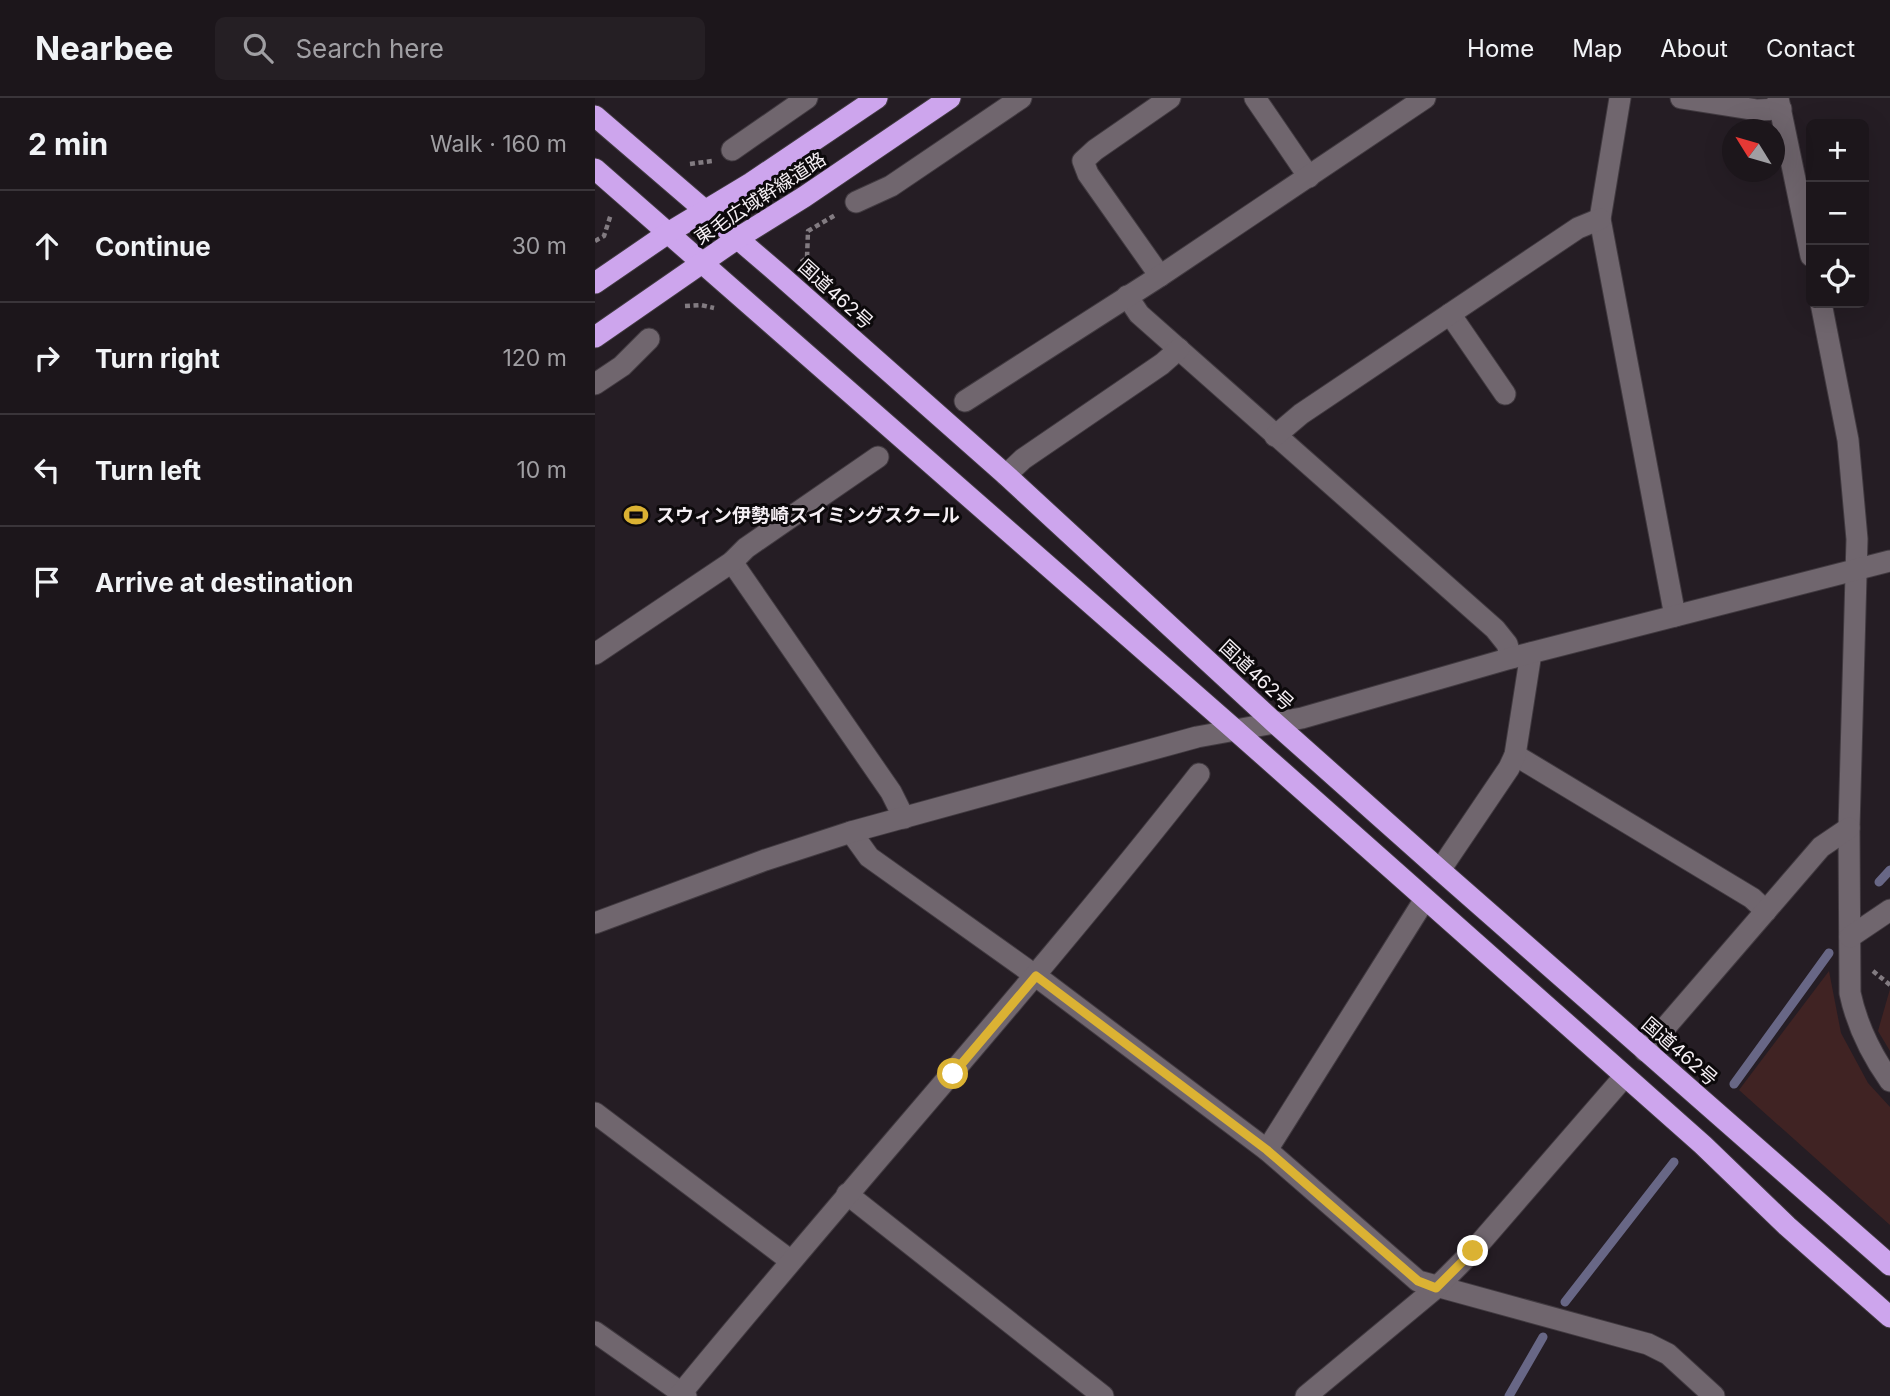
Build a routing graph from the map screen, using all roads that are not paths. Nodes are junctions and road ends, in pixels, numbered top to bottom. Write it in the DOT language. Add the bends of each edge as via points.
graph roads {
  1 [pos="807,98"];
  2 [pos="877,98"];
  3 [pos="950,98"];
  4 [pos="1021,98"];
  5 [pos="1170,98"];
  6 [pos="1255,98"];
  7 [pos="1425,98"];
  8 [pos="1620,98"];
  9 [pos="1681,98"];
  10 [pos="1780,104"];
  11 [pos="595,116"];
  12 [pos="731,150"];
  13 [pos="595,169"];
  14 [pos="1308,177"];
  15 [pos="856,202"];
  16 [pos="705,212"];
  17 [pos="1600,219"];
  18 [pos="667,233"];
  19 [pos="738,239"];
  20 [pos="1809,245"];
  21 [pos="702,264"];
  22 [pos="1160,276"];
  23 [pos="595,283"];
  24 [pos="1127,296"];
  25 [pos="1822,308"];
  26 [pos="1450,314"];
  27 [pos="595,337"];
  28 [pos="649,339"];
  29 [pos="1179,349"];
  30 [pos="595,384"];
  31 [pos="1505,394"];
  32 [pos="965,401"];
  33 [pos="1275,436"];
  34 [pos="878,457"];
  35 [pos="1006,475"];
  36 [pos="1890,561"];
  37 [pos="732,562"];
  38 [pos="1858,568"];
  39 [pos="1675,616"];
  40 [pos="595,654"];
  41 [pos="1521,656"];
  42 [pos="1276,724"];
  43 [pos="1234,729"];
  44 [pos="1515,755"];
  45 [pos="1199,774"];
  46 [pos="904,818"];
  47 [pos="1849,828"];
  48 [pos="851,832"];
  49 [pos="1440,870"];
  50 [pos="1425,899"];
  51 [pos="1890,910"];
  52 [pos="1766,911"];
  53 [pos="595,923"];
  54 [pos="1850,937"];
  55 [pos="1036,976"];
  56 [pos="1645,1051"];
  57 [pos="1624,1077"];
  58 [pos="1890,1081"];
  59 [pos="595,1113"];
  60 [pos="1267,1150"];
  61 [pos="848,1194"];
  62 [pos="791,1261"];
  63 [pos="1890,1265"];
  64 [pos="1436,1288"];
  65 [pos="1890,1317"];
  66 [pos="595,1332"];
  67 [pos="1317,1393"];
  68 [pos="682,1395"];
  69 [pos="1103,1396"];
  70 [pos="1714,1396"];
  1 -- 12 [label="street"];
  2 -- 16 [label="highway, 東毛広域幹線道路"];
  3 -- 19 [label="highway, 東毛広域幹線道路"];
  4 -- 15 [label="street" via="891,186"];
  5 -- 22 [label="street" via="1083,161"];
  6 -- 14 [label="street"];
  7 -- 14 [label="street"];
  8 -- 17 [label="street"];
  9 -- 10 [label="street" via="1757,110"];
  10 -- 20 [label="street"];
  11 -- 16 [label="highway, 国道462号"];
  13 -- 18 [label="highway"];
  14 -- 22 [label="street"];
  16 -- 18 [label="highway, 東毛広域幹線道路"];
  16 -- 19 [label="highway, 国道462号"];
  17 -- 26 [label="street" via="1578,228"];
  17 -- 39 [label="street"];
  18 -- 21 [label="highway"];
  18 -- 23 [label="highway, 東毛広域幹線道路"];
  19 -- 21 [label="highway, 東毛広域幹線道路"];
  19 -- 35 [label="highway, 国道462号"];
  21 -- 27 [label="highway, 東毛広域幹線道路"];
  21 -- 43 [label="highway"];
  22 -- 24 [label="street"];
  24 -- 29 [label="street" via="1139,314"];
  24 -- 32 [label="street"];
  25 -- 38 [label="street" via="1848,440"];
  26 -- 31 [label="street"];
  26 -- 33 [label="street"];
  28 -- 30 [label="street"];
  29 -- 33 [label="street"];
  29 -- 35 [label="street"];
  33 -- 41 [label="street"];
  34 -- 37 [label="street" via="745,548"];
  35 -- 42 [label="highway, 国道462号"];
  36 -- 38 [label="street"];
  37 -- 40 [label="street"];
  37 -- 46 [label="street" via="891,792"];
  38 -- 39 [label="street"];
  38 -- 47 [label="street"];
  39 -- 41 [label="street"];
  41 -- 42 [label="street"];
  41 -- 44 [label="street"];
  42 -- 43 [label="street"];
  42 -- 49 [label="highway, 国道462号"];
  43 -- 46 [label="street"];
  43 -- 50 [label="highway"];
  44 -- 49 [label="street"];
  44 -- 52 [label="street" via="1752,898"];
  45 -- 55 [label="street"];
  46 -- 48 [label="street"];
  47 -- 52 [label="street" via="1821,847"];
  47 -- 54 [label="street"];
  48 -- 53 [label="street"];
  48 -- 55 [label="street" via="869,857"];
  49 -- 56 [label="highway, 国道462号"];
  50 -- 57 [label="highway"];
  50 -- 60 [label="street"];
  51 -- 54 [label="street"];
  52 -- 56 [label="street"];
  54 -- 58 [label="street" via="1854,1013"];
  55 -- 60 [label="street"];
  55 -- 61 [label="street"];
  56 -- 63 [label="highway, 国道462号"];
  57 -- 64 [label="street"];
  57 -- 65 [label="highway"];
  59 -- 62 [label="street"];
  60 -- 64 [label="street" via="1418,1281"];
  61 -- 62 [label="street"];
  61 -- 69 [label="street"];
  62 -- 68 [label="street"];
  64 -- 67 [label="street"];
  64 -- 70 [label="street" via="1648,1344 1668,1354"];
  66 -- 68 [label="street"];
}
